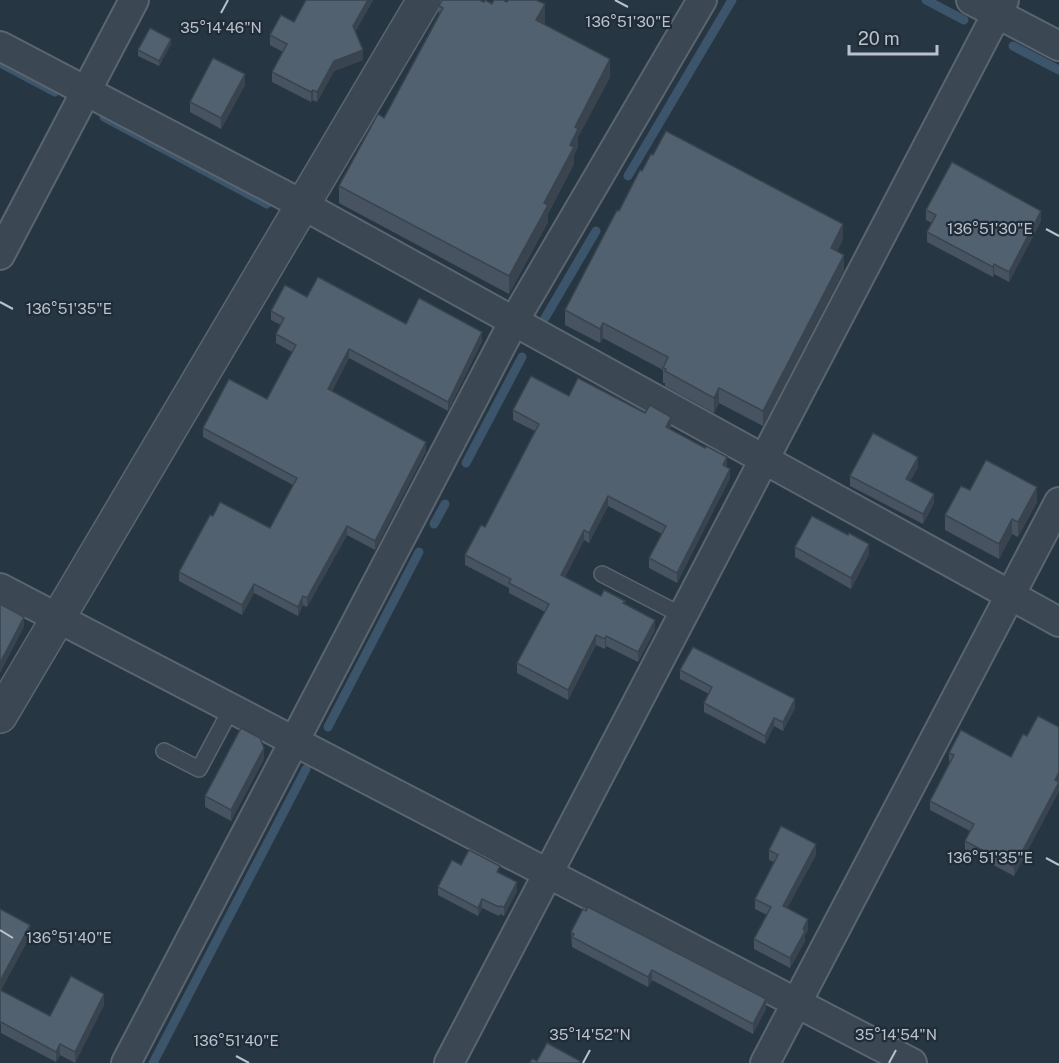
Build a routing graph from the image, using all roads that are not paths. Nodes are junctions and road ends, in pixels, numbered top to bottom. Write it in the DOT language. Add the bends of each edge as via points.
graph roads {
  1 [pos="134,0"];
  2 [pos="424,0"];
  3 [pos="702,0"];
  4 [pos="971,0"];
  5 [pos="1001,7"];
  6 [pos="0,46"];
  7 [pos="1059,46"];
  8 [pos="86,91"];
  9 [pos="303,205"];
  10 [pos="0,255"];
  11 [pos="514,321"];
  12 [pos="764,460"];
  13 [pos="1059,502"];
  14 [pos="602,574"];
  15 [pos="0,588"];
  16 [pos="1010,595"];
  17 [pos="683,616"];
  18 [pos="57,619"];
  19 [pos="1059,621"];
  20 [pos="231,709"];
  21 [pos="0,716"];
  22 [pos="294,742"];
  23 [pos="164,751"];
  24 [pos="548,874"];
  25 [pos="797,1003"];
  26 [pos="126,1063"];
  27 [pos="449,1063"];
  28 [pos="765,1063"];
  29 [pos="912,1063"];
  1 -- 8 [label="street"];
  2 -- 9 [label="street"];
  3 -- 11 [label="street"];
  4 -- 5 [label="street"];
  5 -- 7 [label="street"];
  5 -- 12 [label="street"];
  6 -- 8 [label="street"];
  8 -- 9 [label="street"];
  8 -- 10 [label="street"];
  9 -- 11 [label="street"];
  9 -- 18 [label="street"];
  11 -- 12 [label="street"];
  11 -- 22 [label="street"];
  12 -- 16 [label="street"];
  12 -- 17 [label="street"];
  13 -- 16 [label="street"];
  14 -- 17 [label="lane"];
  15 -- 18 [label="street"];
  16 -- 19 [label="street"];
  16 -- 25 [label="street"];
  17 -- 24 [label="street"];
  18 -- 20 [label="street"];
  18 -- 21 [label="street"];
  20 -- 22 [label="street"];
  20 -- 23 [label="lane" via="199,769"];
  22 -- 24 [label="street"];
  22 -- 26 [label="street"];
  24 -- 25 [label="street"];
  24 -- 27 [label="street"];
  25 -- 28 [label="street"];
  25 -- 29 [label="street"];
}
